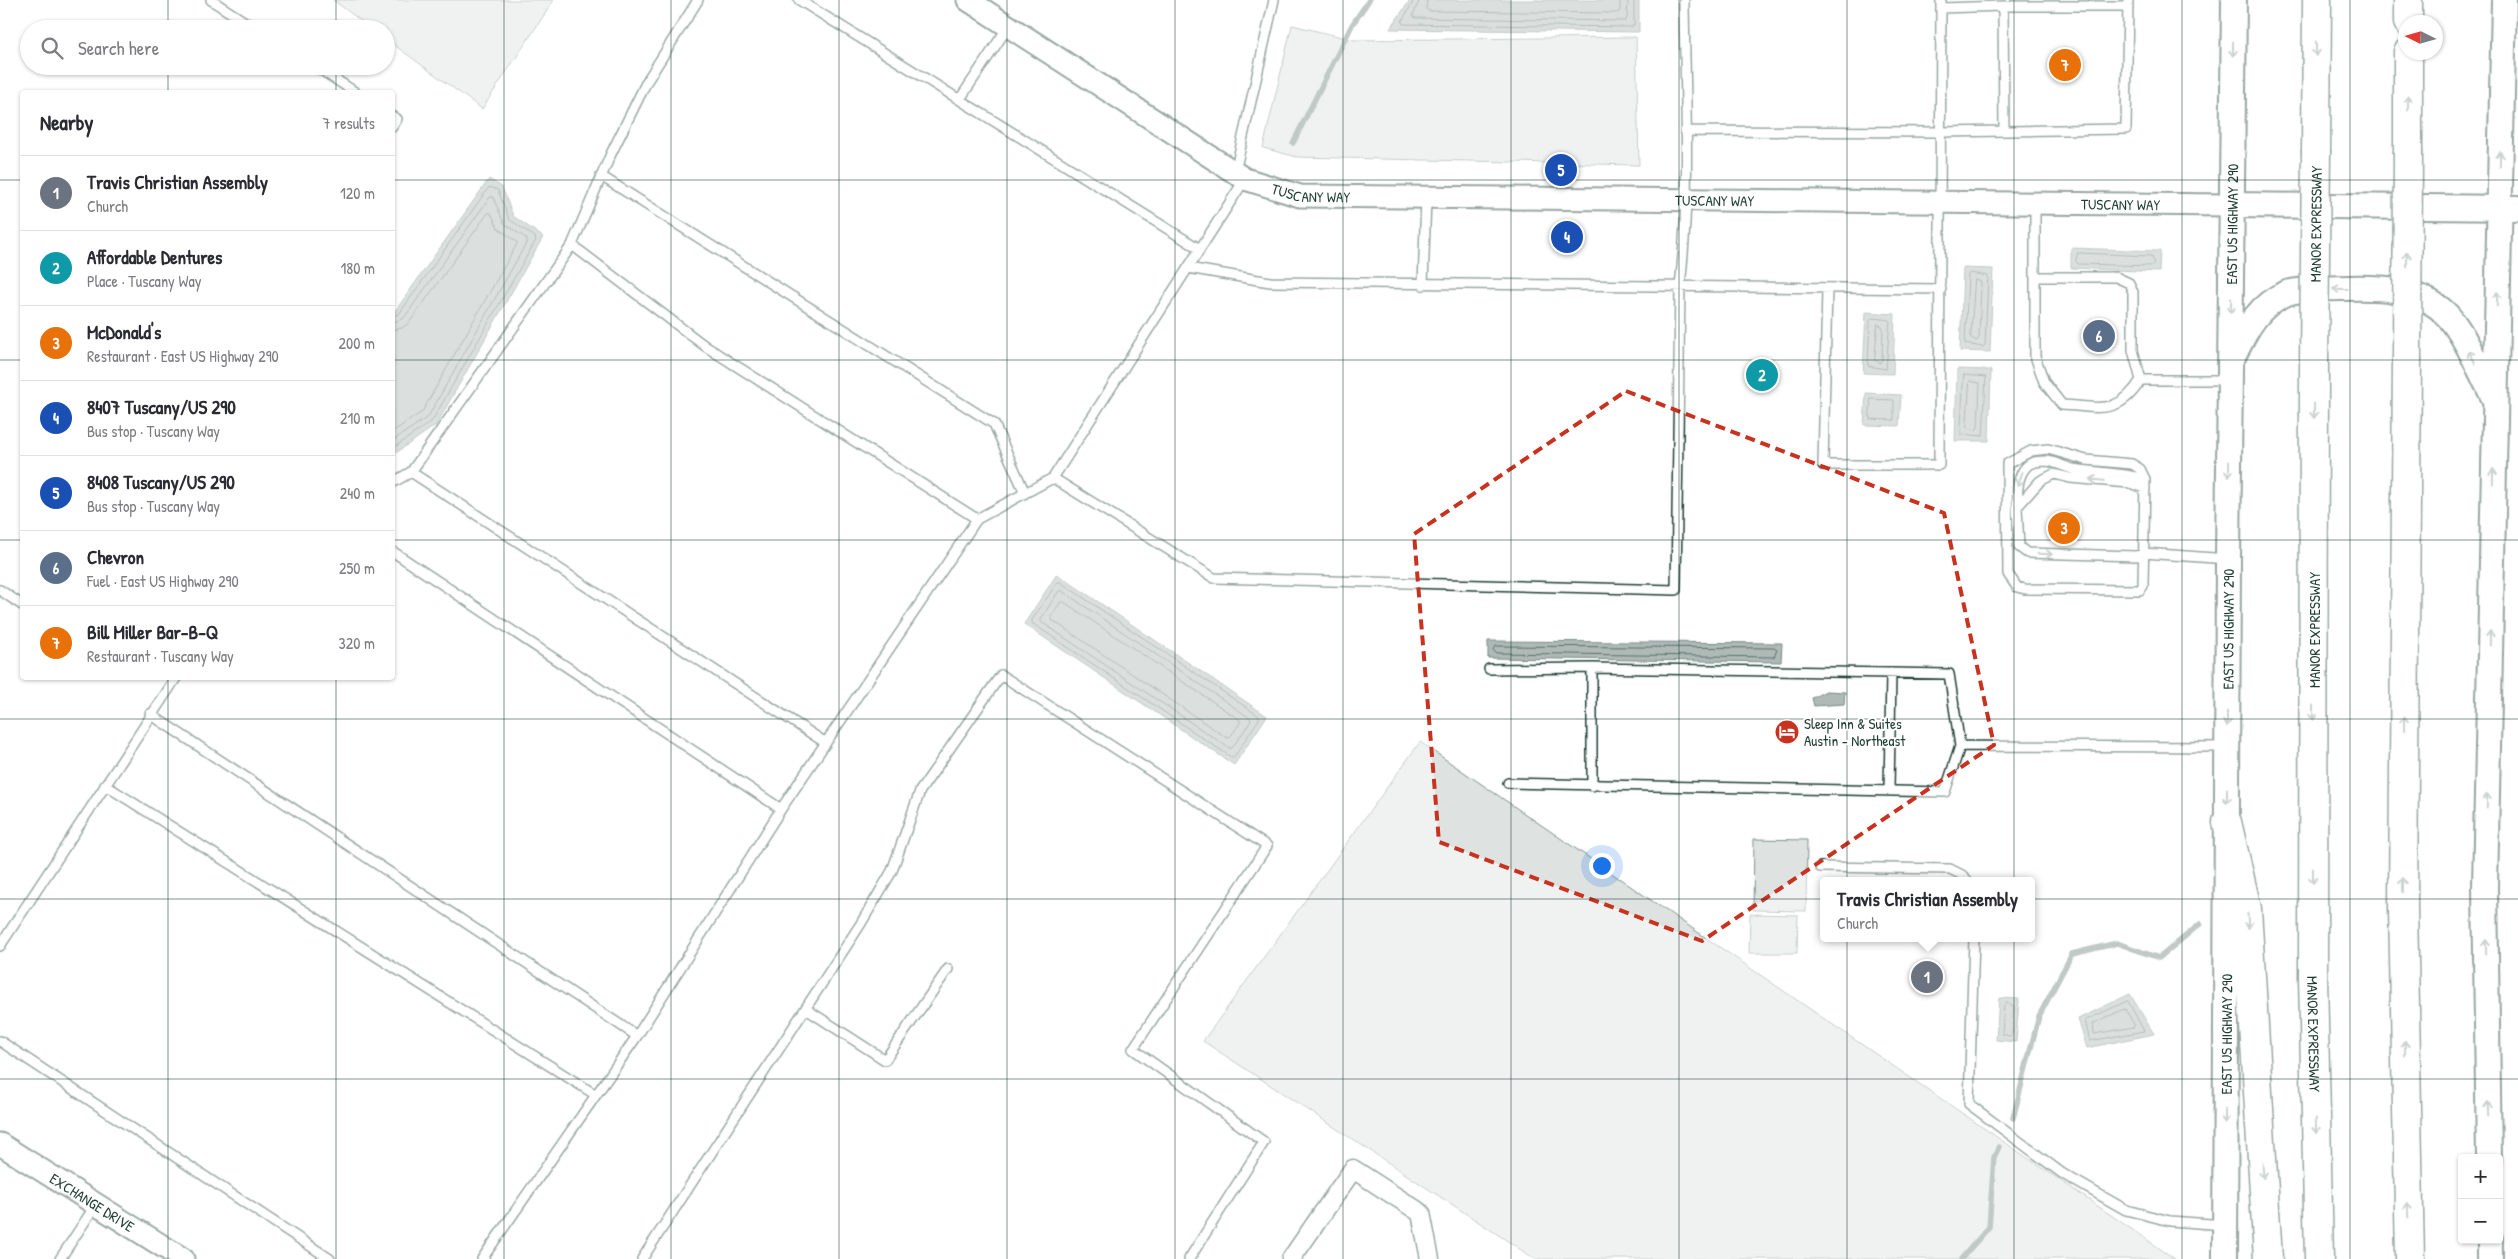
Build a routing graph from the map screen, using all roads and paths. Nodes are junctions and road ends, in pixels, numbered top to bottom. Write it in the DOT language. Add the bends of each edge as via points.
graph roads {
  1 [pos="212,0"];
  2 [pos="698,0"];
  3 [pos="799,0"];
  4 [pos="968,0"];
  5 [pos="1684,0"];
  6 [pos="2234,0"];
  7 [pos="2317,0"];
  8 [pos="2408,0"];
  9 [pos="2504,0"];
  10 [pos="1276,1"];
  11 [pos="2128,3"];
  12 [pos="1941,4"];
  13 [pos="2003,6"];
  14 [pos="2408,15"];
  15 [pos="242,20"];
  16 [pos="1009,26"];
  17 [pos="2408,60"];
  18 [pos="329,75"];
  19 [pos="352,90"];
  20 [pos="960,100"];
  21 [pos="1685,131"];
  22 [pos="2004,131"];
  23 [pos="1940,132"];
  24 [pos="1240,175"];
  25 [pos="602,176"];
  26 [pos="1426,197"];
  27 [pos="1686,199"];
  28 [pos="1942,200"];
  29 [pos="2035,202"];
  30 [pos="2232,205"];
  31 [pos="2508,208"];
  32 [pos="572,245"];
  33 [pos="1200,249"];
  34 [pos="1188,268"];
  35 [pos="2036,277"];
  36 [pos="1423,285"];
  37 [pos="1680,286"];
  38 [pos="1827,288"];
  39 [pos="1941,289"];
  40 [pos="2230,372"];
  41 [pos="2142,380"];
  42 [pos="2495,400"];
  43 [pos="411,472"];
  44 [pos="1053,478"];
  45 [pos="395,481"];
  46 [pos="2145,484"];
  47 [pos="1025,493"];
  48 [pos="2017,507"];
  49 [pos="976,519"];
  50 [pos="395,553"];
  51 [pos="2144,553"];
  52 [pos="2228,559"];
  53 [pos="0,590"];
  54 [pos="20,604"];
  55 [pos="1592,668"];
  56 [pos="1489,669"];
  57 [pos="1891,673"];
  58 [pos="175,680"];
  59 [pos="150,714"];
  60 [pos="826,743"];
  61 [pos="1960,746"];
  62 [pos="2227,747"];
  63 [pos="1508,783"];
  64 [pos="105,785"];
  65 [pos="1592,786"];
  66 [pos="1889,791"];
  67 [pos="781,810"];
  68 [pos="2227,822"];
  69 [pos="1820,867"];
  70 [pos="1965,877"];
  71 [pos="1974,942"];
  72 [pos="0,946"];
  73 [pos="948,969"];
  74 [pos="806,1009"];
  75 [pos="637,1036"];
  76 [pos="0,1041"];
  77 [pos="596,1095"];
  78 [pos="0,1144"];
  79 [pos="2489,1154"];
  80 [pos="97,1203"];
  81 [pos="2225,1225"];
  82 [pos="2490,1244"];
  83 [pos="60,1259"];
  84 [pos="183,1259"];
  85 [pos="330,1259"];
  86 [pos="482,1259"];
  87 [pos="642,1259"];
  88 [pos="1189,1259"];
  89 [pos="1291,1259"];
  90 [pos="1430,1259"];
  91 [pos="2225,1259"];
  92 [pos="2268,1259"];
  93 [pos="2319,1259"];
  94 [pos="2410,1259"];
  95 [pos="2490,1259"];
  1 -- 15 [label="lane"];
  2 -- 25 [label="lane" via="647,82"];
  3 -- 20 [label="lane"];
  4 -- 16 [label="street, TUSCANY WAY"];
  5 -- 21 [label="lane"];
  6 -- 30 [label="main road, EAST US HIGHWAY 290, one-way"];
  7 -- 93 [label="highway, MANOR EXPRESSWAY, one-way, bridge" via="2313,976"];
  8 -- 14 [label="highway"];
  31 -- 9 [label="main road, one-way"];
  10 -- 24 [label="lane"];
  11 -- 13 [label="lane"];
  11 -- 22 [label="lane" via="2126,129"];
  12 -- 13 [label="lane"];
  12 -- 23 [label="lane"];
  13 -- 22 [label="lane"];
  16 -- 20 [label="lane"];
  16 -- 24 [label="street, TUSCANY WAY"];
  94 -- 17 [label="highway, one-way, bridge" via="2403,907"];
  18 -- 19 [label="lane"];
  20 -- 33 [label="lane"];
  21 -- 23 [label="lane"];
  21 -- 27 [label="lane"];
  22 -- 23 [label="lane"];
  23 -- 28 [label="lane"];
  24 -- 26 [label="street, TUSCANY WAY" via="1300,196"];
  24 -- 33 [label="lane"];
  25 -- 32 [label="lane"];
  25 -- 47 [label="lane" via="994,424"];
  26 -- 27 [label="street, TUSCANY WAY"];
  26 -- 36 [label="lane"];
  27 -- 28 [label="street, TUSCANY WAY"];
  27 -- 37 [label="lane"];
  28 -- 29 [label="street, TUSCANY WAY"];
  28 -- 39 [label="lane"];
  29 -- 30 [label="street, TUSCANY WAY"];
  29 -- 35 [label="lane"];
  30 -- 31 [label="main road, TUSCANY WAY"];
  30 -- 40 [label="main road, EAST US HIGHWAY 290, one-way"];
  42 -- 31 [label="main road, one-way"];
  32 -- 43 [label="lane"];
  32 -- 49 [label="lane" via="705,346"];
  33 -- 34 [label="lane"];
  34 -- 36 [label="lane" via="1270,282"];
  34 -- 44 [label="lane"];
  35 -- 41 [label="lane" via="2116,277 2129,283 2133,292 2133,350"];
  35 -- 41 [label="lane" via="2035,356 2044,382 2062,405 2113,407 2133,393"];
  36 -- 37 [label="lane"];
  37 -- 38 [label="lane"];
  37 -- 44 [label="lane" via="1676,590 1214,578"];
  38 -- 39 [label="lane"];
  38 -- 39 [label="lane" via="1823,465 1939,466"];
  40 -- 41 [label="lane"];
  42 -- 40 [label="main road, one-way" via="2464,341 2445,313 2414,295 2391,289 2307,289 2287,293 2265,307 2247,326"];
  40 -- 52 [label="main road, EAST US HIGHWAY 290, one-way"];
  79 -- 42 [label="main road, one-way" via="2485,887"];
  43 -- 45 [label="lane"];
  43 -- 60 [label="lane"];
  44 -- 47 [label="lane"];
  46 -- 48 [label="lane, one-way" via="2054,474 2040,481"];
  46 -- 48 [label="lane, one-way" via="2126,474 2073,469 2049,461 2036,461 2021,474"];
  46 -- 51 [label="lane"];
  46 -- 51 [label="lane" via="2140,469 2132,464 2086,460 2048,449 2031,451 2007,464 2008,574 2017,587 2140,590 2143,586"];
  47 -- 49 [label="lane"];
  48 -- 51 [label="lane, one-way" via="2017,539 2019,547 2027,553 2137,556"];
  49 -- 60 [label="lane"];
  50 -- 67 [label="lane"];
  51 -- 52 [label="lane"];
  52 -- 62 [label="main road, EAST US HIGHWAY 290, one-way"];
  53 -- 54 [label="lane"];
  55 -- 56 [label="lane"];
  55 -- 57 [label="lane"];
  55 -- 65 [label="lane"];
  57 -- 61 [label="lane" via="1949,674"];
  57 -- 66 [label="lane"];
  58 -- 59 [label="lane"];
  59 -- 64 [label="lane"];
  59 -- 75 [label="lane"];
  60 -- 67 [label="lane"];
  61 -- 62 [label="lane"];
  61 -- 66 [label="lane" via="1946,792"];
  62 -- 68 [label="main road, EAST US HIGHWAY 290, one-way"];
  63 -- 65 [label="lane"];
  64 -- 72 [label="lane"];
  64 -- 77 [label="lane"];
  65 -- 66 [label="lane"];
  67 -- 75 [label="lane"];
  68 -- 81 [label="main road, EAST US HIGHWAY 290, one-way"];
  68 -- 92 [label="highway, one-way" via="2247,910"];
  69 -- 70 [label="lane" via="1950,869"];
  71 -- 81 [label="lane" via="1969,1104 2063,1174 2126,1210 2170,1221"];
  73 -- 74 [label="lane" via="885,1060"];
  74 -- 87 [label="lane"];
  74 -- 88 [label="lane" via="892,871 920,791 1001,675 1268,846 1133,1049 1264,1142"];
  75 -- 77 [label="lane"];
  76 -- 85 [label="lane"];
  77 -- 86 [label="lane"];
  78 -- 80 [label="street, EXCHANGE DRIVE"];
  80 -- 83 [label="lane"];
  80 -- 84 [label="street, EXCHANGE DRIVE"];
  81 -- 91 [label="main road, EAST US HIGHWAY 290"];
  82 -- 95 [label="main road"];
  89 -- 90 [label="street" via="1353,1169 1421,1213"];
}
